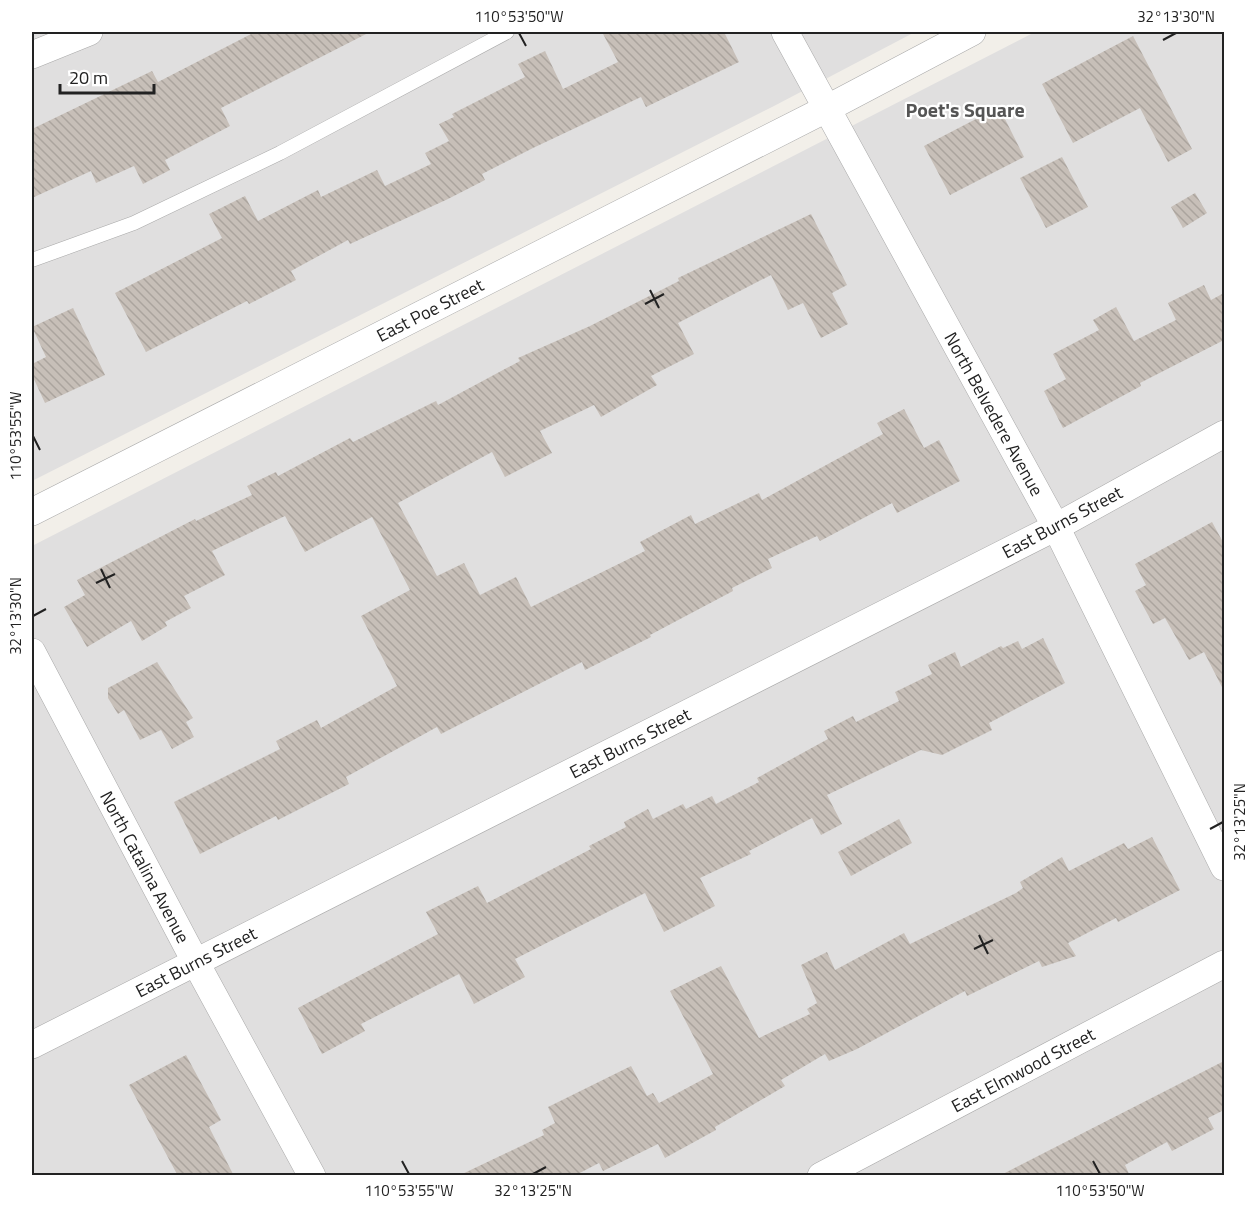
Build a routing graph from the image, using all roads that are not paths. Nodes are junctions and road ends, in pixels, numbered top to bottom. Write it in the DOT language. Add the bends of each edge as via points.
graph roads {
  1 [pos="89,32"];
  2 [pos="507,32"];
  3 [pos="785,32"];
  4 [pos="972,32"];
  5 [pos="32,55"];
  6 [pos="828,108"];
  7 [pos="32,260"];
  8 [pos="1224,434"];
  9 [pos="32,512"];
  10 [pos="1056,527"];
  11 [pos="32,652"];
  12 [pos="1224,867"];
  13 [pos="195,963"];
  14 [pos="1224,964"];
  15 [pos="32,1045"];
  16 [pos="312,1176"];
  17 [pos="821,1176"];
  1 -- 5 [label="street"];
  2 -- 7 [label="lane" via="280,153 134,223"];
  3 -- 6 [label="street, North Belvedere Avenue"];
  4 -- 6 [label="street, East Poe Street"];
  6 -- 9 [label="street, East Poe Street"];
  6 -- 10 [label="street, North Belvedere Avenue"];
  8 -- 10 [label="street, East Burns Street"];
  10 -- 12 [label="street, North Belvedere Avenue"];
  10 -- 13 [label="street, East Burns Street"];
  11 -- 13 [label="street, North Catalina Avenue"];
  13 -- 15 [label="street, East Burns Street"];
  13 -- 16 [label="street, North Catalina Avenue"];
  14 -- 17 [label="street, East Elmwood Street"];
}
